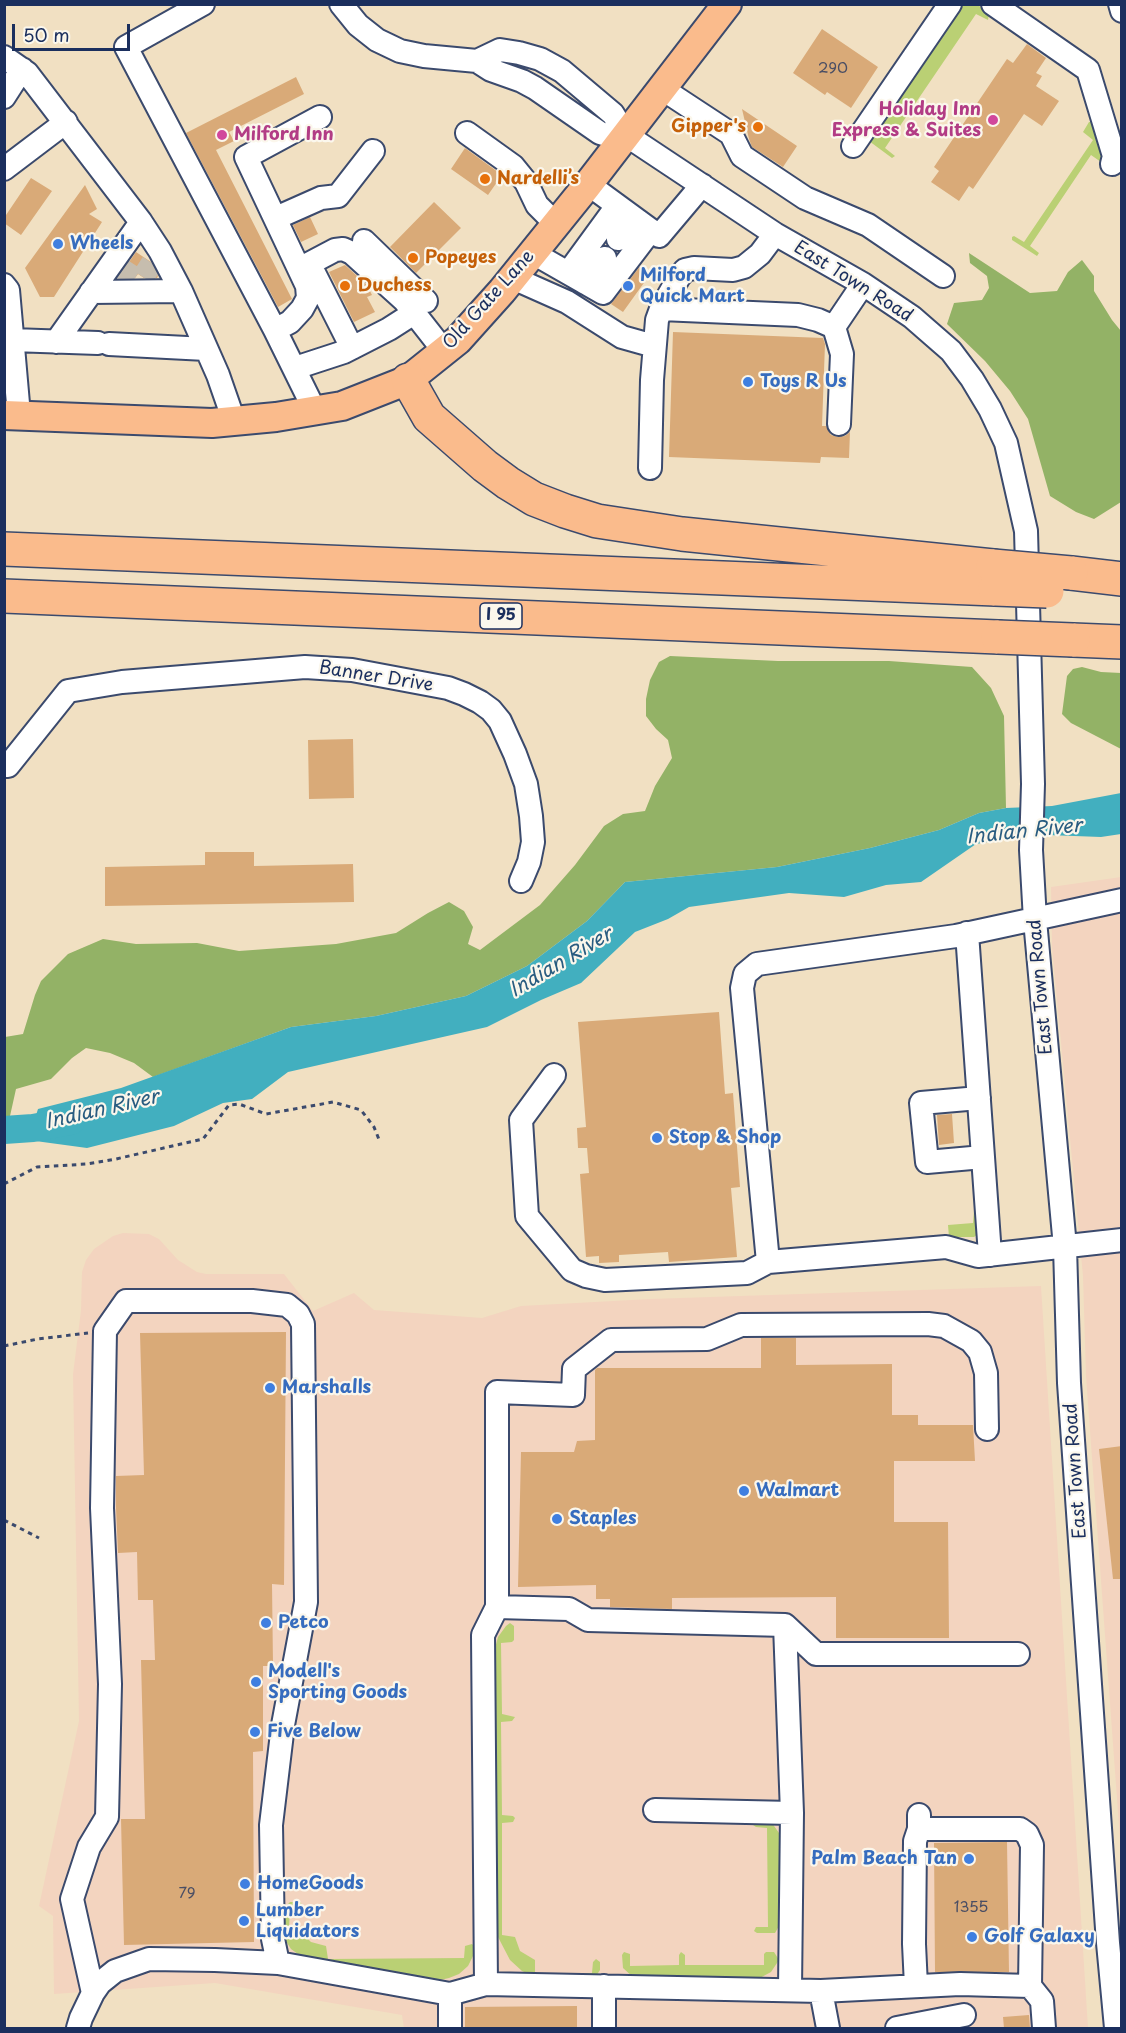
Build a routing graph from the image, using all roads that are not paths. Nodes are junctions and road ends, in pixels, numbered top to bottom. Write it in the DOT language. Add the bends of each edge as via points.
graph roads {
  1 [pos="203,4"];
  2 [pos="341,4"];
  3 [pos="727,4"];
  4 [pos="950,4"];
  5 [pos="993,4"];
  6 [pos="1120,4"];
  7 [pos="1122,11"];
  8 [pos="13,63"];
  9 [pos="661,88"];
  10 [pos="4,97"];
  11 [pos="320,117"];
  12 [pos="66,122"];
  13 [pos="467,133"];
  14 [pos="626,135"];
  15 [pos="854,146"];
  16 [pos="373,151"];
  17 [pos="1112,164"];
  18 [pos="4,169"];
  19 [pos="588,184"];
  20 [pos="702,185"];
  21 [pos="276,218"];
  22 [pos="634,218"];
  23 [pos="141,222"];
  24 [pos="556,224"];
  25 [pos="774,234"];
  26 [pos="618,239"];
  27 [pos="364,241"];
  28 [pos="533,253"];
  29 [pos="604,258"];
  30 [pos="304,266"];
  31 [pos="138,272"];
  32 [pos="943,276"];
  33 [pos="513,278"];
  34 [pos="577,278"];
  35 [pos="862,284"];
  36 [pos="4,285"];
  37 [pos="180,291"];
  38 [pos="92,292"];
  39 [pos="420,307"];
  40 [pos="661,309"];
  41 [pos="834,327"];
  42 [pos="275,330"];
  43 [pos="12,340"];
  44 [pos="56,342"];
  45 [pos="654,346"];
  46 [pos="352,348"];
  47 [pos="206,349"];
  48 [pos="444,351"];
  49 [pos="295,368"];
  50 [pos="408,380"];
  51 [pos="315,411"];
  52 [pos="12,415"];
  53 [pos="234,421"];
  54 [pos="839,424"];
  55 [pos="650,468"];
  56 [pos="4,549"];
  57 [pos="994,578"];
  58 [pos="1122,579"];
  59 [pos="1072,583"];
  60 [pos="1122,594"];
  61 [pos="4,596"];
  62 [pos="149,602"];
  63 [pos="4,604"];
  64 [pos="1122,642"];
  65 [pos="4,766"];
  66 [pos="520,880"];
  67 [pos="1122,900"];
  68 [pos="1035,920"];
  69 [pos="967,933"];
  70 [pos="554,1076"];
  71 [pos="979,1098"];
  72 [pos="983,1157"];
  73 [pos="1122,1240"];
  74 [pos="1065,1247"];
  75 [pos="990,1255"];
  76 [pos="768,1262"];
  77 [pos="987,1429"];
  78 [pos="497,1607"];
  79 [pos="785,1625"];
  80 [pos="1018,1654"];
  81 [pos="655,1810"];
  82 [pos="792,1813"];
  83 [pos="1115,1942"];
  84 [pos="278,1963"];
  85 [pos="486,1984"];
  86 [pos="960,1984"];
  87 [pos="604,1986"];
  88 [pos="916,1986"];
  89 [pos="790,1989"];
  90 [pos="821,1991"];
  91 [pos="93,1993"];
  92 [pos="450,1994"];
  93 [pos="1036,1994"];
  94 [pos="966,2022"];
  95 [pos="78,2028"];
  96 [pos="450,2028"];
  97 [pos="604,2028"];
  98 [pos="828,2028"];
  99 [pos="897,2028"];
  100 [pos="1036,2028"];
  101 [pos="1044,2028"];
  102 [pos="1116,2028"];
  1 -- 42 [label="street" via="126,47"];
  2 -- 14 [label="street" via="358,25 400,51 477,61 535,88 600,134"];
  3 -- 9 [label="main road, Old Gate Lane"];
  4 -- 15 [label="street"];
  5 -- 17 [label="street" via="1088,70 1114,156"];
  6 -- 7 [label="street"];
  8 -- 10 [label="street"];
  8 -- 12 [label="street" via="27,73"];
  9 -- 14 [label="main road, Old Gate Lane"];
  9 -- 32 [label="street" via="731,134 742,156 805,198 868,225"];
  11 -- 21 [label="street" via="246,157"];
  12 -- 18 [label="street"];
  12 -- 23 [label="street"];
  13 -- 24 [label="street" via="513,166 537,205"];
  14 -- 19 [label="main road, Old Gate Lane"];
  14 -- 20 [label="street, East Town Road"];
  16 -- 21 [label="street" via="338,196 321,198"];
  19 -- 22 [label="street"];
  19 -- 24 [label="main road, Old Gate Lane"];
  20 -- 22 [label="street" via="659,236"];
  20 -- 25 [label="street, East Town Road"];
  21 -- 30 [label="street"];
  22 -- 26 [label="street"];
  22 -- 34 [label="street"];
  22 -- 34 [label="street" via="603,293"];
  23 -- 31 [label="street"];
  23 -- 31 [label="street"];
  24 -- 28 [label="main road, Old Gate Lane"];
  25 -- 35 [label="street, East Town Road"];
  25 -- 40 [label="street" via="760,254 744,267 686,270"];
  27 -- 39 [label="street"];
  28 -- 33 [label="main road, Old Gate Lane"];
  28 -- 34 [label="street"];
  29 -- 34 [label="street"];
  30 -- 39 [label="street" via="343,249 404,300"];
  30 -- 42 [label="street" via="308,298 290,321"];
  30 -- 46 [label="street"];
  31 -- 37 [label="street"];
  31 -- 37 [label="street"];
  31 -- 38 [label="street"];
  31 -- 38 [label="street"];
  33 -- 45 [label="street" via="561,298 622,337"];
  33 -- 48 [label="main road, Old Gate Lane"];
  35 -- 41 [label="street"];
  35 -- 68 [label="street, East Town Road" via="912,317 951,351 984,399 1006,443 1026,531"];
  36 -- 43 [label="street" via="8,290"];
  37 -- 47 [label="street"];
  38 -- 44 [label="street"];
  39 -- 46 [label="street"];
  39 -- 48 [label="street"];
  40 -- 41 [label="street" via="798,315"];
  40 -- 45 [label="street"];
  41 -- 54 [label="street" via="842,354"];
  42 -- 49 [label="street"];
  43 -- 44 [label="street"];
  43 -- 52 [label="street"];
  44 -- 47 [label="street"];
  45 -- 55 [label="street"];
  46 -- 49 [label="street"];
  47 -- 53 [label="street"];
  48 -- 50 [label="main road, Old Gate Lane"];
  49 -- 51 [label="street"];
  50 -- 51 [label="main road, Old Gate Lane" via="342,406"];
  50 -- 57 [label="highway" via="429,417 485,466 525,494 565,512 597,521"];
  51 -- 53 [label="main road, Old Gate Lane"];
  52 -- 53 [label="main road, Old Gate Lane"];
  56 -- 57 [label="highway"];
  57 -- 59 [label="highway, bridge"];
  58 -- 59 [label="highway"];
  59 -- 60 [label="highway"];
  61 -- 62 [label="highway, I 95"];
  62 -- 63 [label="highway"];
  62 -- 64 [label="highway, I 95, bridge"];
  65 -- 66 [label="street, Banner Drive" via="8,766 68,691 122,682 305,667 352,670 448,688 490,710 500,721 515,754 526,784 533,842"];
  67 -- 68 [label="street"];
  68 -- 69 [label="street"];
  68 -- 74 [label="street, East Town Road"];
  69 -- 71 [label="street"];
  69 -- 76 [label="street" via="757,964 745,974 742,988"];
  70 -- 76 [label="street" via="521,1120 527,1216 572,1270 605,1280 747,1273"];
  71 -- 72 [label="street"];
  71 -- 72 [label="street" via="921,1103 927,1162"];
  72 -- 75 [label="street"];
  73 -- 74 [label="street"];
  74 -- 75 [label="street"];
  74 -- 83 [label="street, East Town Road" via="1070,1383"];
  75 -- 76 [label="street" via="978,1256 946,1247"];
  77 -- 78 [label="street" via="986,1373 980,1352 971,1341 944,1326 741,1325 706,1339 610,1340 574,1369 573,1395 497,1392"];
  78 -- 79 [label="street" via="568,1609 588,1620"];
  78 -- 85 [label="street" via="483,1635"];
  79 -- 80 [label="street" via="816,1654"];
  79 -- 82 [label="street"];
  81 -- 82 [label="street"];
  82 -- 89 [label="street"];
  83 -- 102 [label="street, East Town Road"];
  84 -- 91 [label="street" via="148,1959 107,1976"];
  84 -- 91 [label="street" via="273,1939 271,1825 283,1725 306,1602 303,1324 287,1305 252,1301 126,1301 105,1331 102,1508 110,1684 107,1817 89,1847 72,1899"];
  84 -- 92 [label="street"];
  85 -- 87 [label="street"];
  85 -- 92 [label="street"];
  86 -- 88 [label="street"];
  86 -- 93 [label="street"];
  86 -- 94 [label="street"];
  87 -- 89 [label="street"];
  87 -- 97 [label="street"];
  88 -- 90 [label="street"];
  88 -- 93 [label="street" via="915,1841 919,1822 1020,1829 1027,1834 1032,1845"];
  89 -- 90 [label="street"];
  90 -- 98 [label="street"];
  91 -- 95 [label="street"];
  92 -- 96 [label="street"];
  93 -- 100 [label="street"];
  93 -- 101 [label="street"];
  94 -- 99 [label="street"];
}
